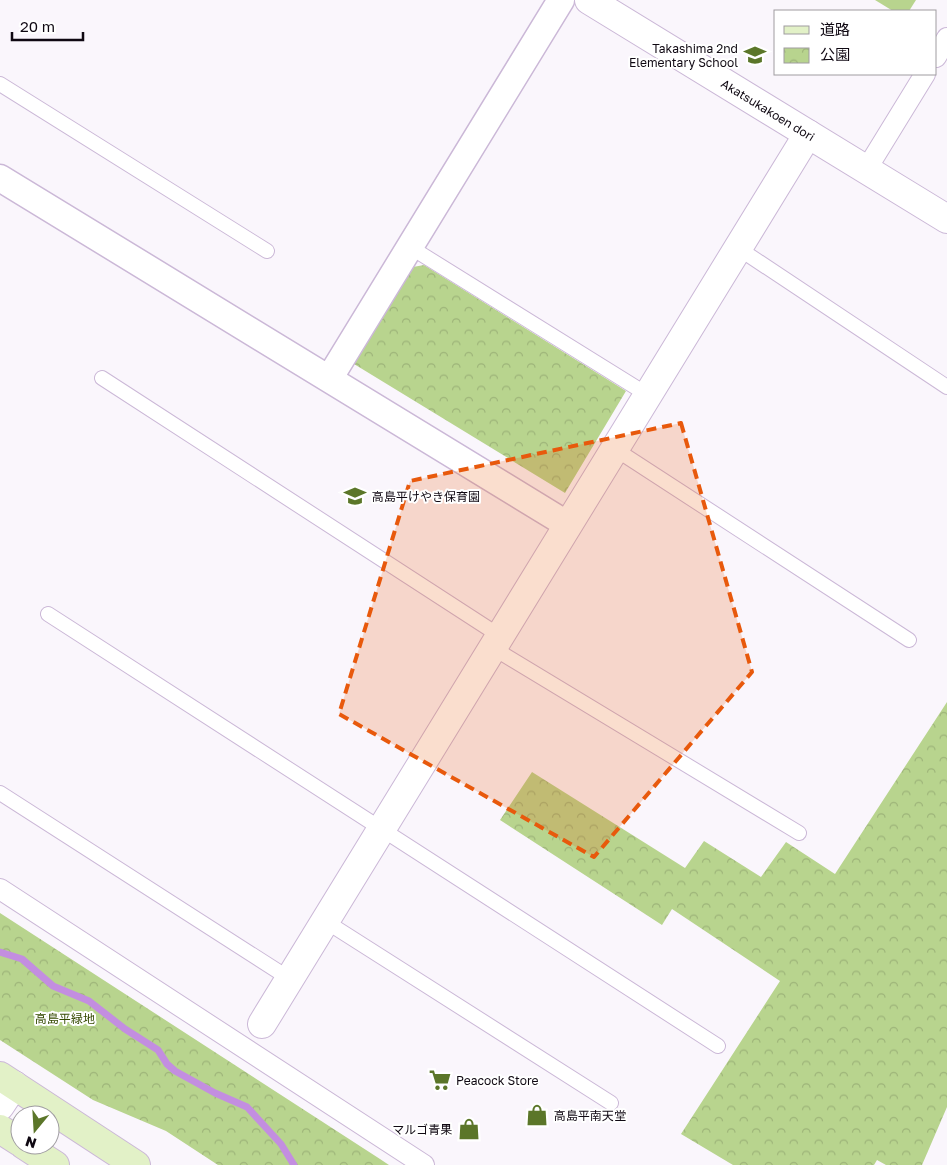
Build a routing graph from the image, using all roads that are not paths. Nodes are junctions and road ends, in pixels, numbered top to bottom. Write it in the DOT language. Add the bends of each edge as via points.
graph roads {
  1 [pos="561,0"];
  2 [pos="589,0"];
  3 [pos="947,38"];
  4 [pos="937,54"];
  5 [pos="924,75"];
  6 [pos="0,84"];
  7 [pos="808,134"];
  8 [pos="866,170"];
  9 [pos="0,178"];
  10 [pos="947,219"];
  11 [pos="410,247"];
  12 [pos="738,248"];
  13 [pos="267,251"];
  14 [pos="102,378"];
  15 [pos="329,379"];
  16 [pos="947,387"];
  17 [pos="648,396"];
  18 [pos="615,449"];
  19 [pos="568,525"];
  20 [pos="48,614"];
  21 [pos="909,640"];
  22 [pos="497,642"];
  23 [pos="0,793"];
  24 [pos="381,830"];
  25 [pos="799,833"];
  26 [pos="0,889"];
  27 [pos="325,921"];
  28 [pos="290,979"];
  29 [pos="262,1024"];
  30 [pos="718,1046"];
  31 [pos="246,1050"];
  32 [pos="5,1089"];
  33 [pos="611,1103"];
  34 [pos="40,1155"];
  35 [pos="55,1165"];
  36 [pos="136,1165"];
  37 [pos="424,1165"];
  1 -- 11 [label="street"];
  2 -- 7 [label="street, Akatsukakoen dori"];
  3 -- 4 [label="street"];
  5 -- 8 [label="street"];
  6 -- 13 [label="lane"];
  7 -- 8 [label="street, Akatsukakoen dori"];
  7 -- 12 [label="street"];
  8 -- 10 [label="street, Akatsukakoen dori"];
  9 -- 15 [label="street"];
  11 -- 15 [label="street"];
  11 -- 17 [label="lane"];
  12 -- 16 [label="lane"];
  12 -- 17 [label="street"];
  14 -- 22 [label="lane"];
  15 -- 19 [label="street"];
  17 -- 18 [label="street"];
  18 -- 19 [label="street"];
  18 -- 21 [label="lane"];
  19 -- 22 [label="street"];
  20 -- 24 [label="lane"];
  22 -- 24 [label="street"];
  22 -- 25 [label="lane"];
  23 -- 28 [label="lane"];
  24 -- 27 [label="street"];
  24 -- 30 [label="lane"];
  26 -- 31 [label="street"];
  27 -- 28 [label="street"];
  27 -- 33 [label="lane"];
  28 -- 29 [label="street"];
  29 -- 31 [label="street"];
  31 -- 37 [label="street"];
  32 -- 36 [label="main road"];
  34 -- 35 [label="main road"];
}
